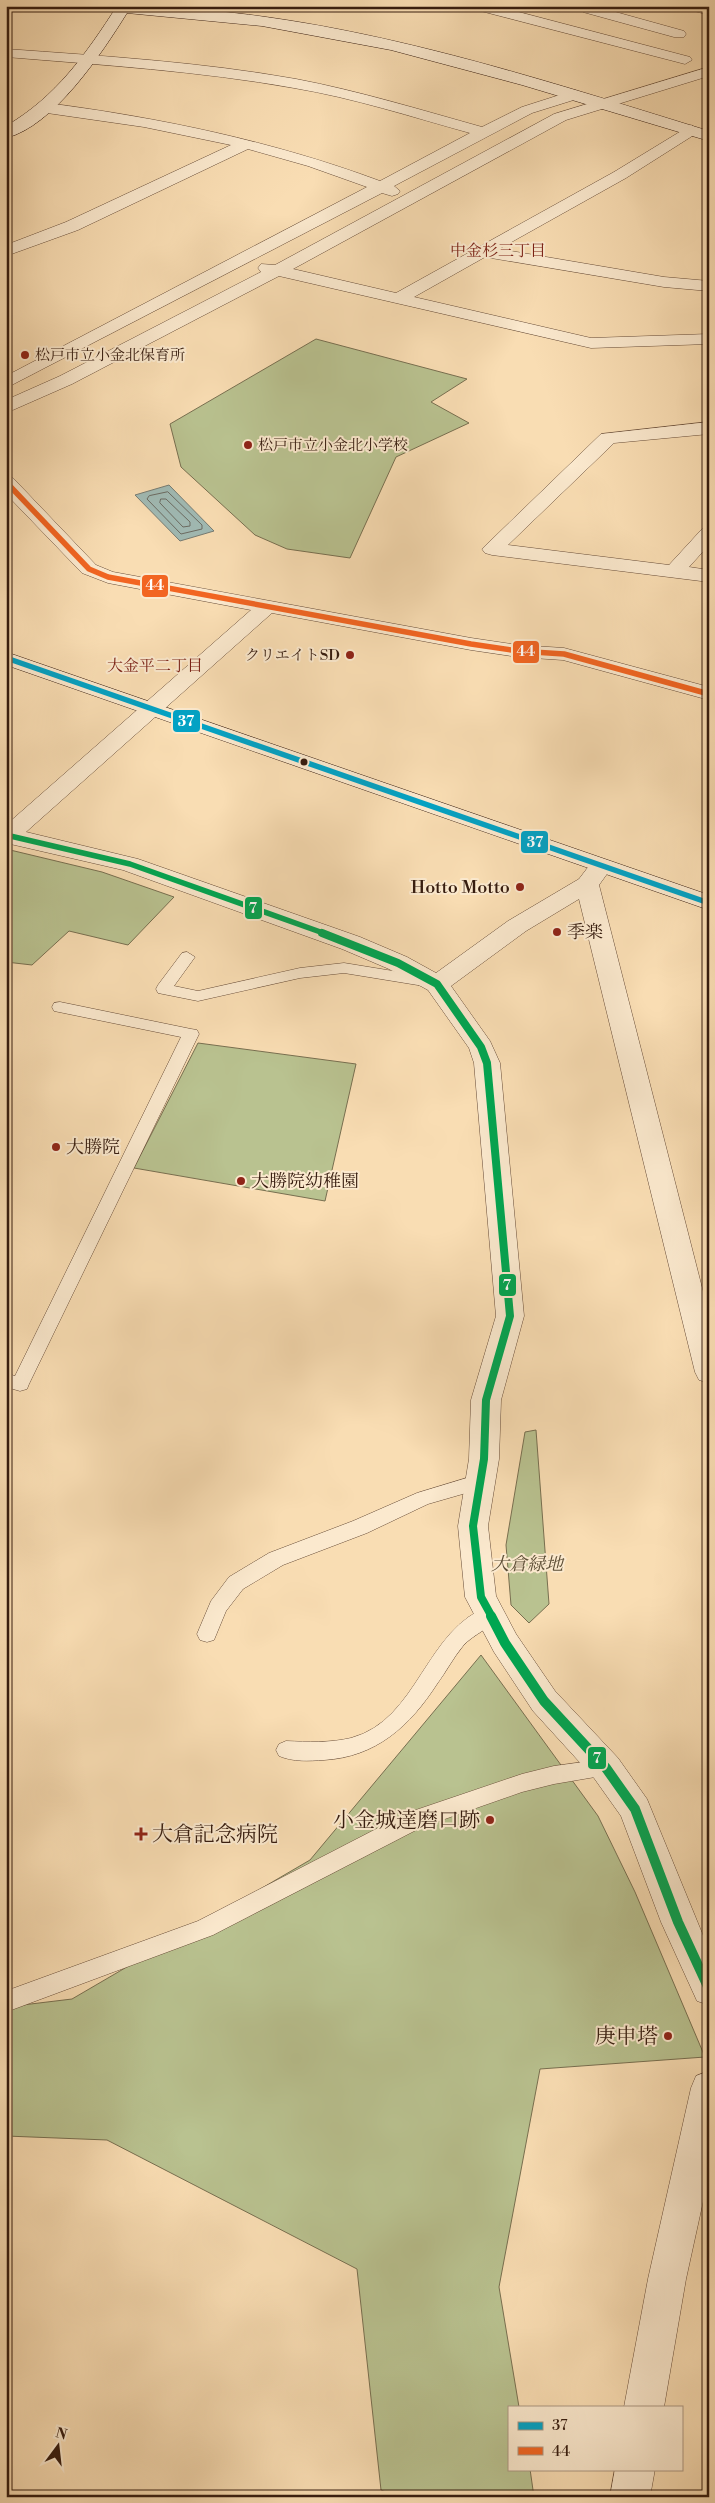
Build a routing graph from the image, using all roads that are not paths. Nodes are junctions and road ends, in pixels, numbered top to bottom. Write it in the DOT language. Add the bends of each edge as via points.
graph roads {
  1 [pos="478,6"];
  2 [pos="692,6"];
  3 [pos="124,7"];
  4 [pos="589,8"];
  5 [pos="709,11"];
  6 [pos="567,28"];
  7 [pos="679,34"];
  8 [pos="6,53"];
  9 [pos="90,59"];
  10 [pos="657,69"];
  11 [pos="709,71"];
  12 [pos="602,95"];
  13 [pos="574,96"];
  14 [pos="47,108"];
  15 [pos="691,130"];
  16 [pos="6,133"];
  17 [pos="486,133"];
  18 [pos="709,136"];
  19 [pos="246,144"];
  20 [pos="382,187"];
  21 [pos="411,197"];
  22 [pos="6,251"];
  23 [pos="483,252"];
  24 [pos="245,260"];
  25 [pos="276,271"];
  26 [pos="709,286"];
  27 [pos="399,298"];
  28 [pos="709,339"];
  29 [pos="6,383"];
  30 [pos="6,407"];
  31 [pos="709,428"];
  32 [pos="6,482"];
  33 [pos="709,534"];
  34 [pos="675,570"];
  35 [pos="709,576"];
  36 [pos="268,606"];
  37 [pos="6,658"];
  38 [pos="709,694"];
  39 [pos="152,709"];
  40 [pos="7,836"];
  41 [pos="594,875"];
  42 [pos="709,903"];
  43 [pos="188,957"];
  44 [pos="438,984"];
  45 [pos="60,1006"];
  46 [pos="709,1372"];
  47 [pos="6,1380"];
  48 [pos="480,1482"];
  49 [pos="490,1614"];
  50 [pos="206,1634"];
  51 [pos="286,1750"];
  52 [pos="606,1768"];
  53 [pos="709,1989"];
  54 [pos="6,2002"];
  55 [pos="709,2088"];
  56 [pos="644,2406"];
  57 [pos="635,2470"];
  58 [pos="630,2497"];
  1 -- 6 [label="street"];
  2 -- 5 [label="street"];
  3 -- 9 [label="street"];
  3 -- 13 [label="street" via="228,17 344,36"];
  4 -- 6 [label="street"];
  4 -- 7 [label="street"];
  6 -- 10 [label="street" via="693,57"];
  8 -- 9 [label="street"];
  9 -- 14 [label="street" via="67,89"];
  9 -- 17 [label="street" via="267,79 364,98"];
  11 -- 12 [label="street"];
  12 -- 13 [label="street"];
  12 -- 15 [label="street"];
  12 -- 21 [label="street"];
  13 -- 17 [label="street" via="527,110"];
  14 -- 16 [label="street"];
  14 -- 19 [label="street" via="125,118"];
  15 -- 18 [label="street"];
  15 -- 23 [label="street" via="620,175"];
  17 -- 20 [label="street"];
  19 -- 20 [label="street"];
  19 -- 22 [label="street" via="72,226"];
  20 -- 21 [label="street"];
  20 -- 24 [label="street"];
  21 -- 25 [label="street"];
  23 -- 26 [label="street" via="664,282"];
  23 -- 27 [label="street"];
  24 -- 25 [label="street"];
  24 -- 29 [label="street"];
  25 -- 27 [label="street"];
  25 -- 30 [label="street" via="66,380"];
  27 -- 28 [label="street" via="591,343"];
  31 -- 34 [label="street" via="608,438 492,549"];
  32 -- 36 [label="street" via="89,569 108,577"];
  33 -- 34 [label="street"];
  34 -- 35 [label="street"];
  36 -- 38 [label="street" via="471,644 564,654"];
  36 -- 39 [label="street"];
  37 -- 39 [label="street"];
  39 -- 40 [label="street"];
  39 -- 41 [label="street"];
  40 -- 44 [label="street" via="130,864 351,943"];
  41 -- 42 [label="street"];
  41 -- 44 [label="street"];
  41 -- 46 [label="street"];
  43 -- 44 [label="lane" via="164,989 198,996 300,973 344,968"];
  44 -- 48 [label="street" via="482,1047 487,1063 510,1316 486,1400"];
  45 -- 47 [label="lane" via="192,1034 20,1384"];
  48 -- 49 [label="street" via="473,1526 481,1597"];
  48 -- 50 [label="lane" via="424,1498 276,1560 236,1583 218,1607"];
  49 -- 51 [label="lane" via="463,1632 416,1700 383,1734 348,1750 319,1753"];
  49 -- 52 [label="street" via="505,1643 544,1700"];
  52 -- 53 [label="street" via="635,1809 678,1922"];
  52 -- 54 [label="lane" via="522,1783 415,1820 205,1928"];
  55 -- 56 [label="street" via="667,2279"];
  57 -- 58 [label="street"];
}
